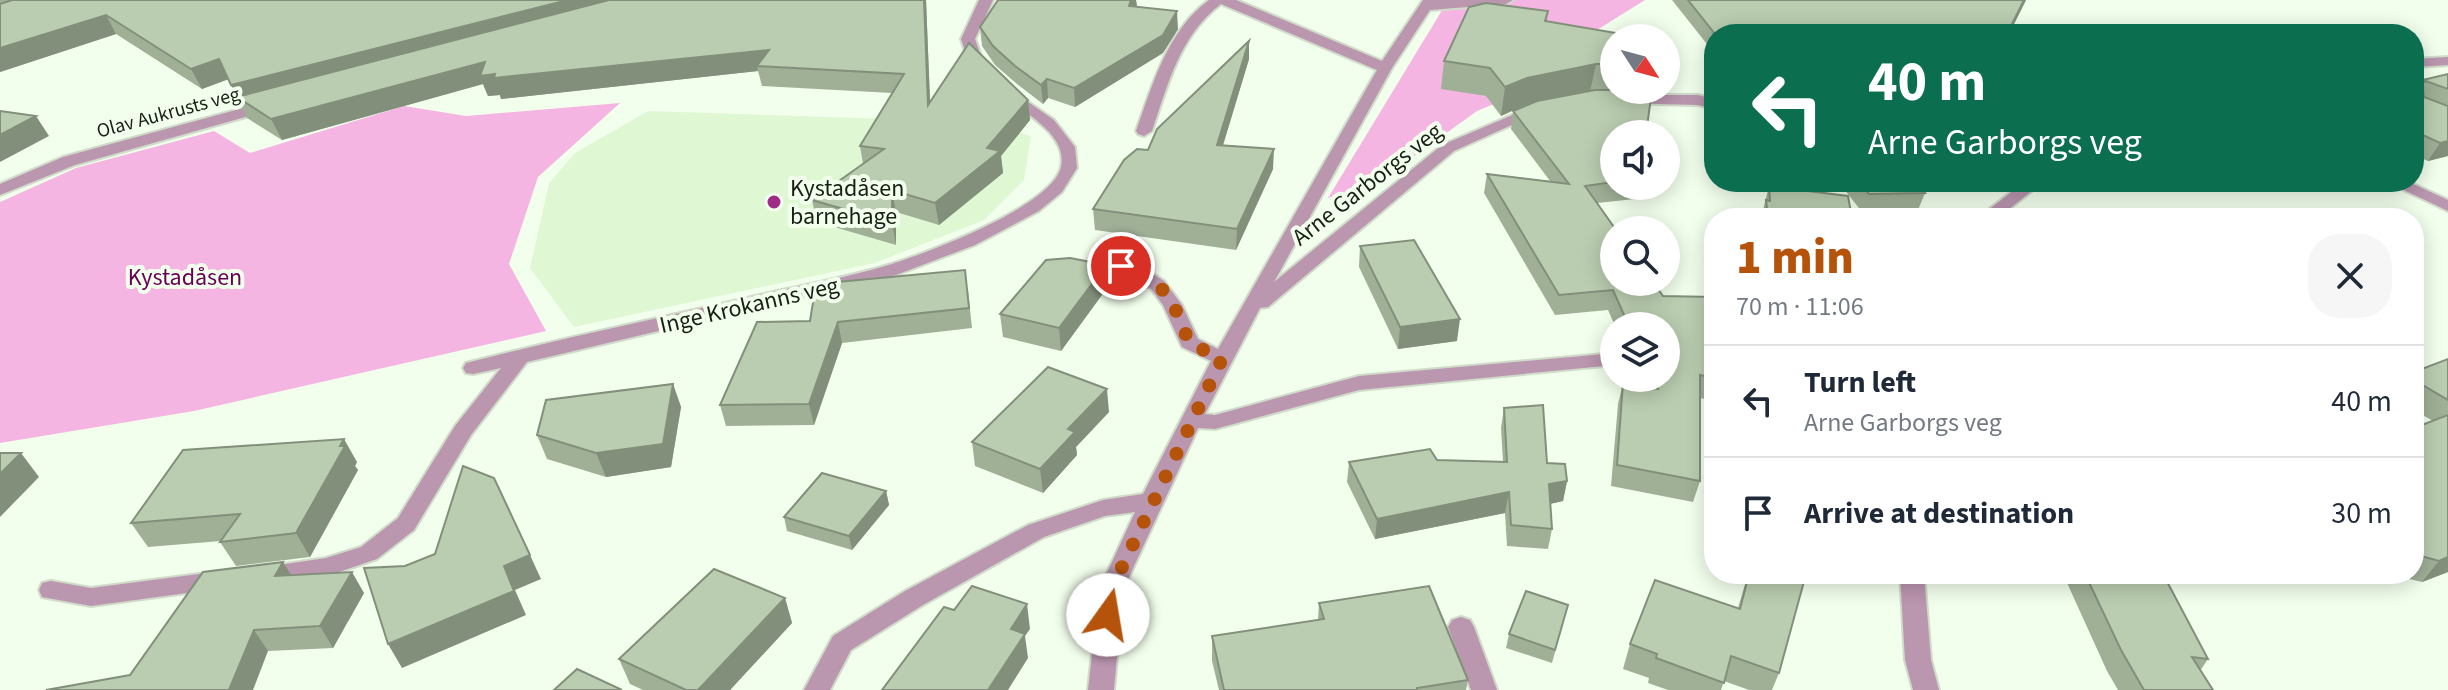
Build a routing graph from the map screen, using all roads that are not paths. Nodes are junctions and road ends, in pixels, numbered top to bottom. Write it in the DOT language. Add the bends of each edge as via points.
graph roads {
  1 [pos="986,0"];
  2 [pos="1221,0"];
  3 [pos="1506,0"];
  4 [pos="1428,3"];
  5 [pos="2448,61"];
  6 [pos="2424,62"];
  7 [pos="1385,68"];
  8 [pos="1680,100"];
  9 [pos="283,102"];
  10 [pos="1704,102"];
  11 [pos="1560,106"];
  12 [pos="1144,131"];
  13 [pos="0,190"];
  14 [pos="2022,192"];
  15 [pos="2417,192"];
  16 [pos="2448,206"];
  17 [pos="2000,208"];
  18 [pos="1121,266"];
  19 [pos="1252,310"];
  20 [pos="520,357"];
  21 [pos="1222,359"];
  22 [pos="1600,360"];
  23 [pos="473,368"];
  24 [pos="1192,420"];
  25 [pos="1151,501"];
  26 [pos="1913,584"];
  27 [pos="51,590"];
  28 [pos="1461,627"];
  29 [pos="817,690"];
  30 [pos="1101,690"];
  31 [pos="1484,690"];
  32 [pos="1926,690"];
  1 -- 20 [label="street, Inge Krokanns veg" via="968,39 974,57 1005,91 1056,130 1069,149 1069,170 1030,211 889,271"];
  2 -- 7 [label="street"];
  2 -- 12 [label="street" via="1204,8 1184,36"];
  3 -- 4 [label="street"];
  4 -- 7 [label="street, Arne Garborgs veg"];
  5 -- 6 [label="street"];
  7 -- 19 [label="street, Arne Garborgs veg"];
  8 -- 10 [label="street"];
  9 -- 13 [label="street, Olav Aukrusts veg" via="120,145"];
  11 -- 19 [label="street, Arne Garborgs veg" via="1529,112 1448,148"];
  14 -- 17 [label="street"];
  15 -- 16 [label="street"];
  18 -- 21 [label="street" via="1150,275 1178,314 1189,343"];
  19 -- 21 [label="street, Arne Garborgs veg"];
  20 -- 23 [label="street, Inge Krokanns veg"];
  20 -- 27 [label="street" via="463,431 406,524 369,553 327,567 91,597"];
  21 -- 24 [label="street, Arne Garborgs veg"];
  22 -- 24 [label="street" via="1359,383 1215,422"];
  24 -- 25 [label="street, Arne Garborgs veg"];
  25 -- 29 [label="street" via="1103,508 1036,531 914,598 842,643"];
  25 -- 30 [label="street, Arne Garborgs veg" via="1111,590"];
  26 -- 32 [label="street" via="1918,660"];
  28 -- 31 [label="street"];
}
